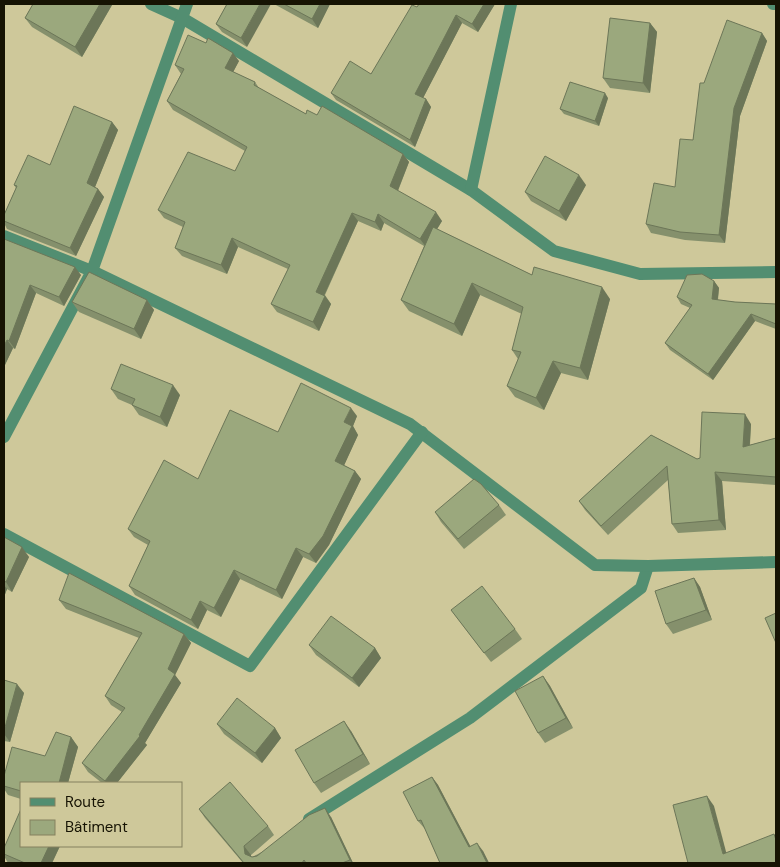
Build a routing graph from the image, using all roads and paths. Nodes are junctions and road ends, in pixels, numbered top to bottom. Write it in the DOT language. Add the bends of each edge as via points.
graph roads {
  1 [pos="152,4"];
  2 [pos="187,4"];
  3 [pos="511,4"];
  4 [pos="182,18"];
  5 [pos="471,190"];
  6 [pos="4,236"];
  7 [pos="92,271"];
  8 [pos="776,272"];
  9 [pos="422,432"];
  10 [pos="4,437"];
  11 [pos="4,534"];
  12 [pos="776,562"];
  13 [pos="648,566"];
  14 [pos="302,824"];
  1 -- 4 [label="street"];
  2 -- 4 [label="street"];
  3 -- 5 [label="street"];
  4 -- 5 [label="street"];
  4 -- 7 [label="street"];
  5 -- 8 [label="street" via="554,251 640,274"];
  6 -- 7 [label="street"];
  7 -- 9 [label="street"];
  7 -- 10 [label="street"];
  9 -- 11 [label="street" via="250,666"];
  9 -- 13 [label="street" via="596,565"];
  12 -- 13 [label="street"];
  13 -- 14 [label="street" via="641,588 470,718"];
}
